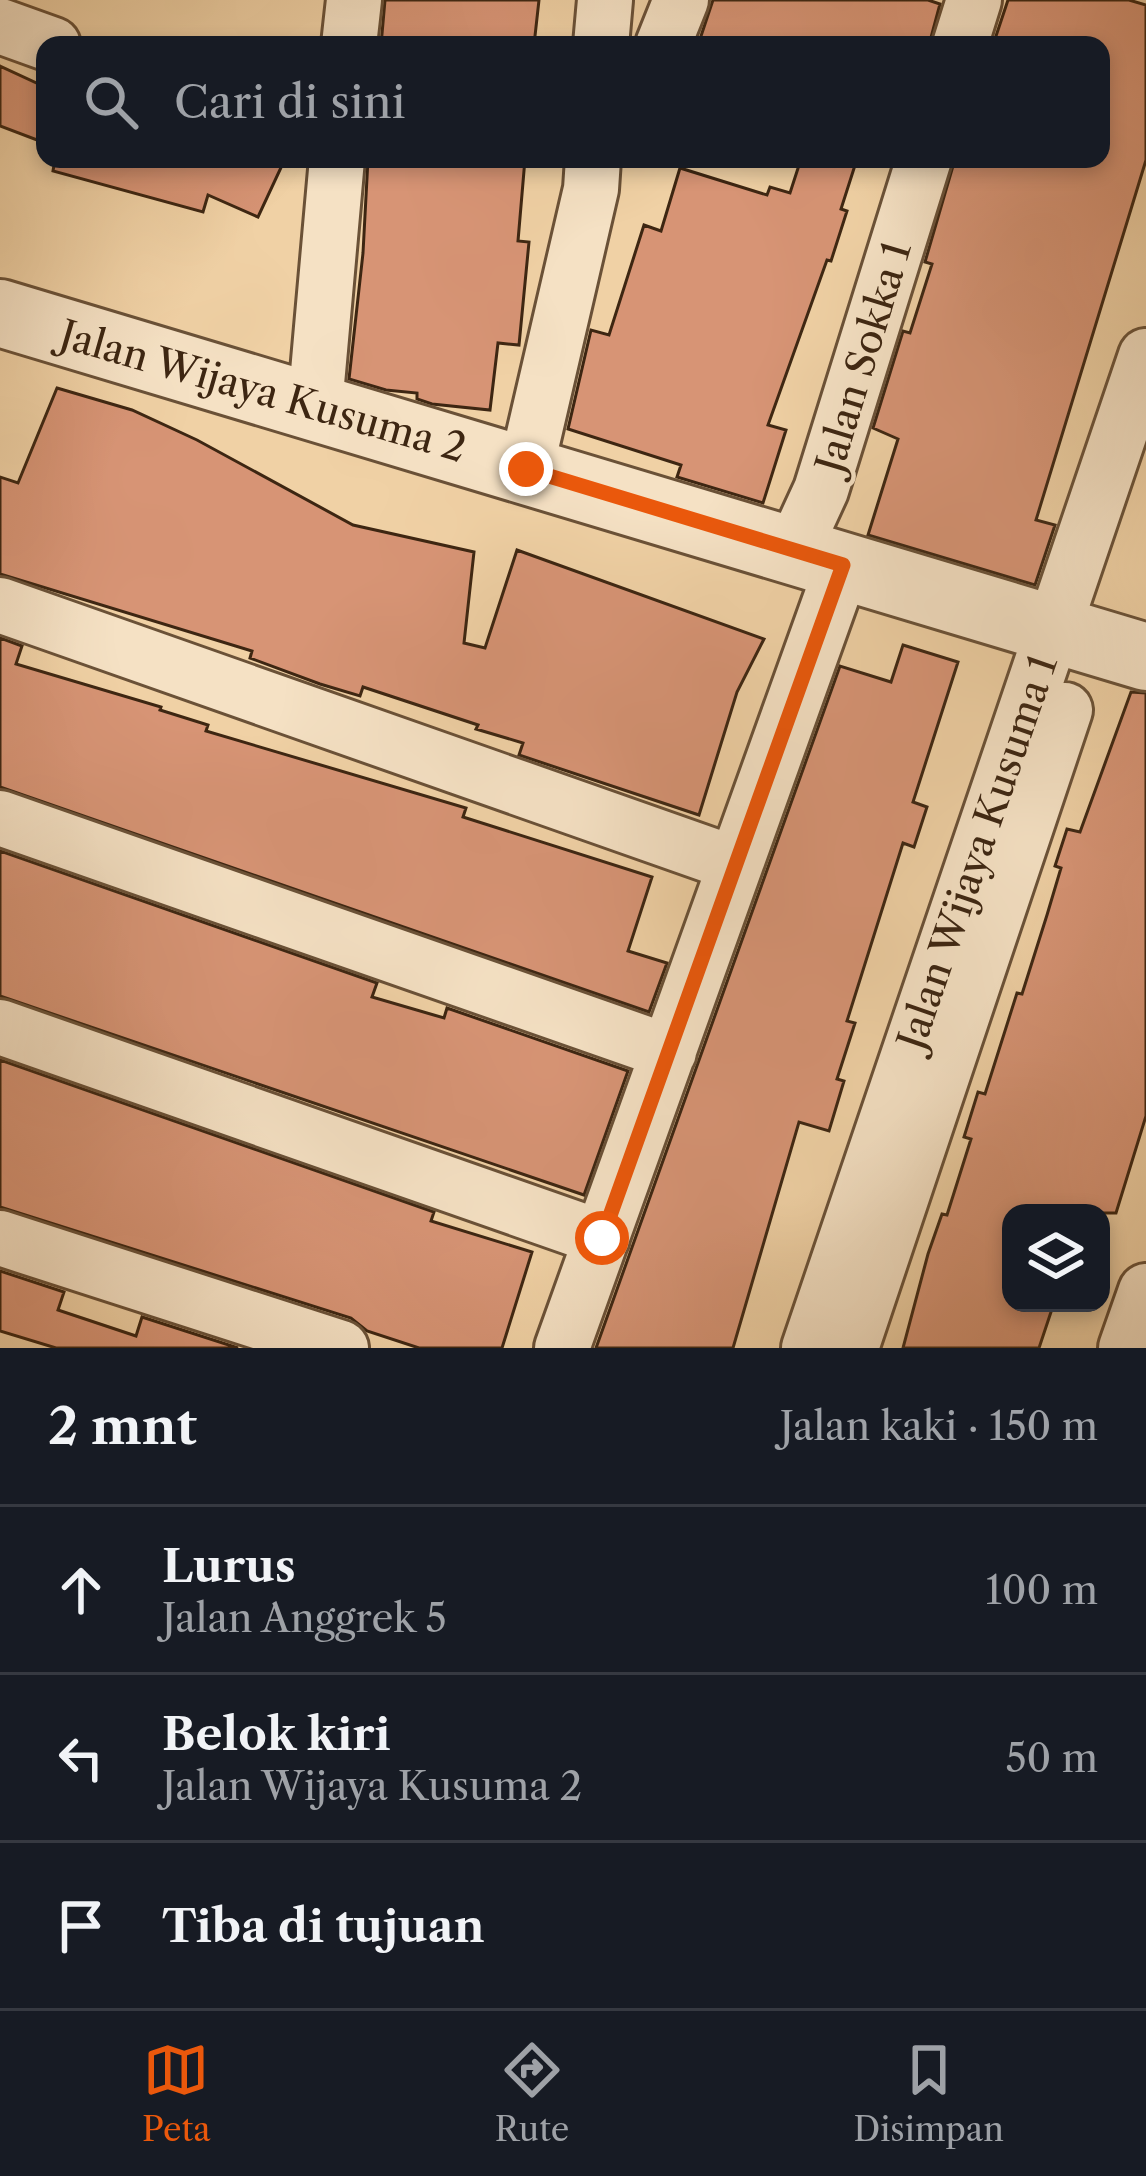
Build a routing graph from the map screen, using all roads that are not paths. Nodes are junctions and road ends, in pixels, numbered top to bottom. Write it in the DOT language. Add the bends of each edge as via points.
graph roads {
  1 [pos="354,0"];
  2 [pos="604,0"];
  3 [pos="681,0"];
  4 [pos="974,0"];
  5 [pos="0,26"];
  6 [pos="350,36"];
  7 [pos="602,36"];
  8 [pos="667,36"];
  9 [pos="963,36"];
  10 [pos="36,39"];
  11 [pos="336,168"];
  12 [pos="921,168"];
  13 [pos="597,169"];
  14 [pos="0,314"];
  15 [pos="1146,356"];
  16 [pos="315,406"];
  17 [pos="526,469"];
  18 [pos="1146,469"];
  19 [pos="818,558"];
  20 [pos="0,604"];
  21 [pos="1096,642"];
  22 [pos="0,818"];
  23 [pos="735,864"];
  24 [pos="0,1027"];
  25 [pos="668,1052"];
  26 [pos="0,1238"];
  27 [pos="602,1238"];
  28 [pos="1146,1291"];
  29 [pos="341,1348"];
  30 [pos="562,1348"];
  31 [pos="808,1348"];
  32 [pos="851,1348"];
  33 [pos="1126,1348"];
  1 -- 6 [label="street"];
  2 -- 7 [label="street"];
  3 -- 8 [label="street"];
  4 -- 9 [label="street"];
  5 -- 10 [label="street"];
  11 -- 16 [label="street"];
  12 -- 19 [label="street, Jalan Sokka 1" via="821,490"];
  13 -- 17 [label="street"];
  14 -- 16 [label="street, Jalan Wijaya Kusuma 2"];
  15 -- 21 [label="street, Jalan Wijaya Kusuma 1"];
  16 -- 17 [label="street, Jalan Wijaya Kusuma 2"];
  17 -- 19 [label="street, Jalan Wijaya Kusuma 2"];
  18 -- 21 [label="street, Jalan Wijaya Kusuma 1"];
  19 -- 21 [label="street, Jalan Wijaya Kusuma 2"];
  19 -- 23 [label="street, Jalan Sokka 1"];
  20 -- 23 [label="street"];
  21 -- 31 [label="street, Jalan Wijaya Kusuma 1"];
  21 -- 32 [label="street, Jalan Wijaya Kusuma 1"];
  22 -- 25 [label="street"];
  23 -- 25 [label="street, Jalan Sokka 1"];
  24 -- 27 [label="street"];
  25 -- 27 [label="street, Jalan Sokka 1"];
  26 -- 29 [label="street"];
  27 -- 30 [label="street, Jalan Sokka 1"];
  28 -- 33 [label="street"];
}
